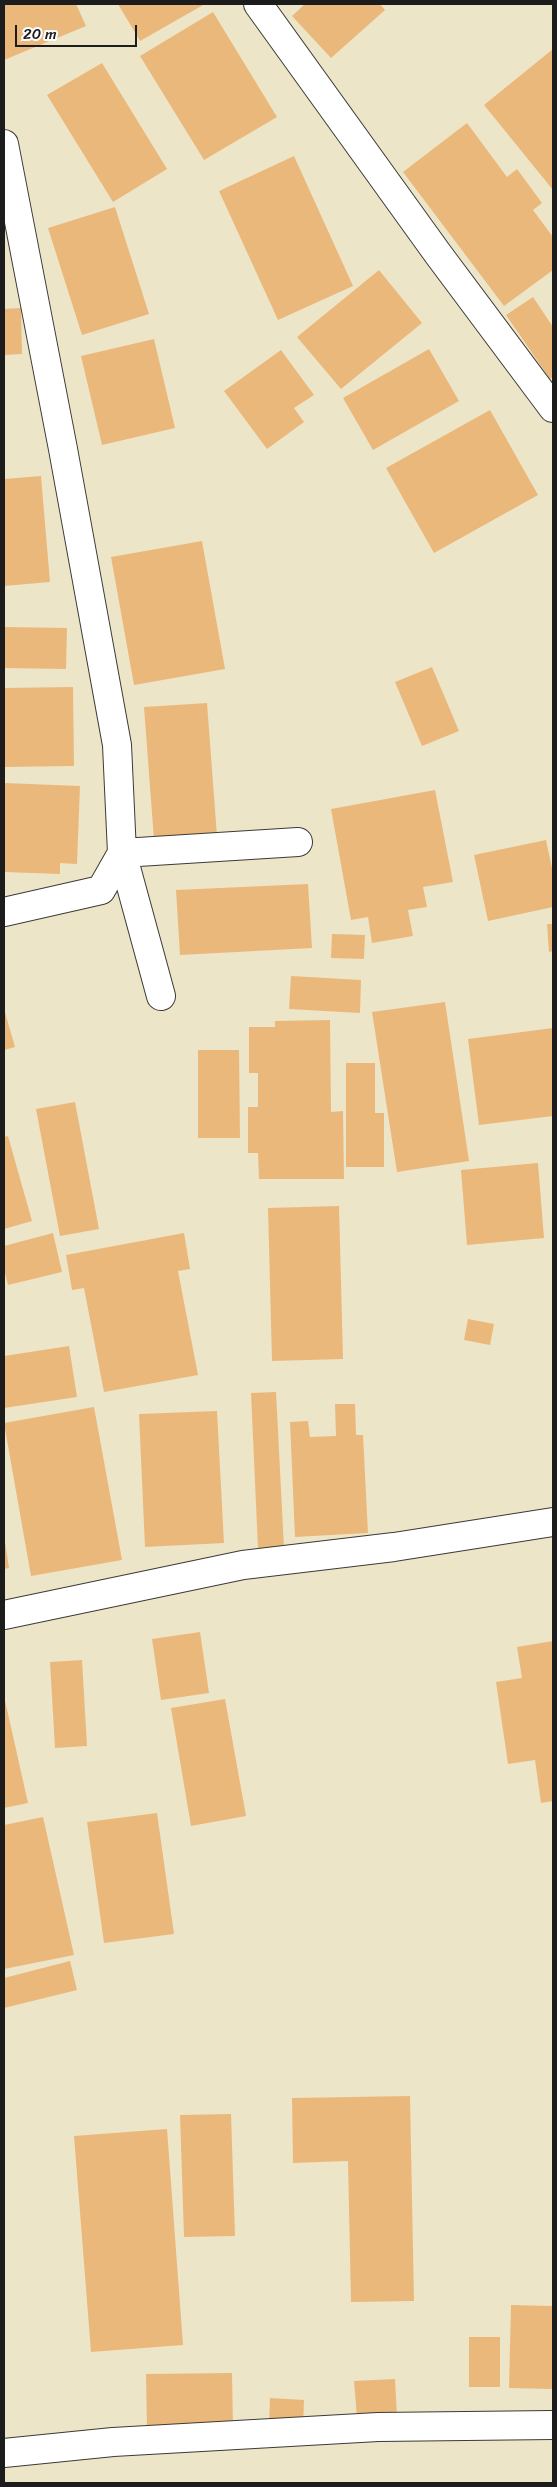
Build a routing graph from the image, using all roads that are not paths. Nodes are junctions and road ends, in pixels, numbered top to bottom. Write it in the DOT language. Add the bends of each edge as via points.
graph roads {
  1 [pos="258,4"];
  2 [pos="4,144"];
  3 [pos="553,408"];
  4 [pos="298,842"];
  5 [pos="122,853"];
  6 [pos="4,912"];
  7 [pos="161,996"];
  8 [pos="553,1522"];
  9 [pos="4,1615"];
  10 [pos="553,2425"];
  11 [pos="4,2453"];
  1 -- 3 [label="street"];
  2 -- 5 [label="street" via="117,745"];
  4 -- 5 [label="street"];
  5 -- 6 [label="street" via="101,890"];
  5 -- 7 [label="street"];
  8 -- 9 [label="street" via="394,1547 243,1565"];
  10 -- 11 [label="street" via="368,2427 114,2442"];
}
